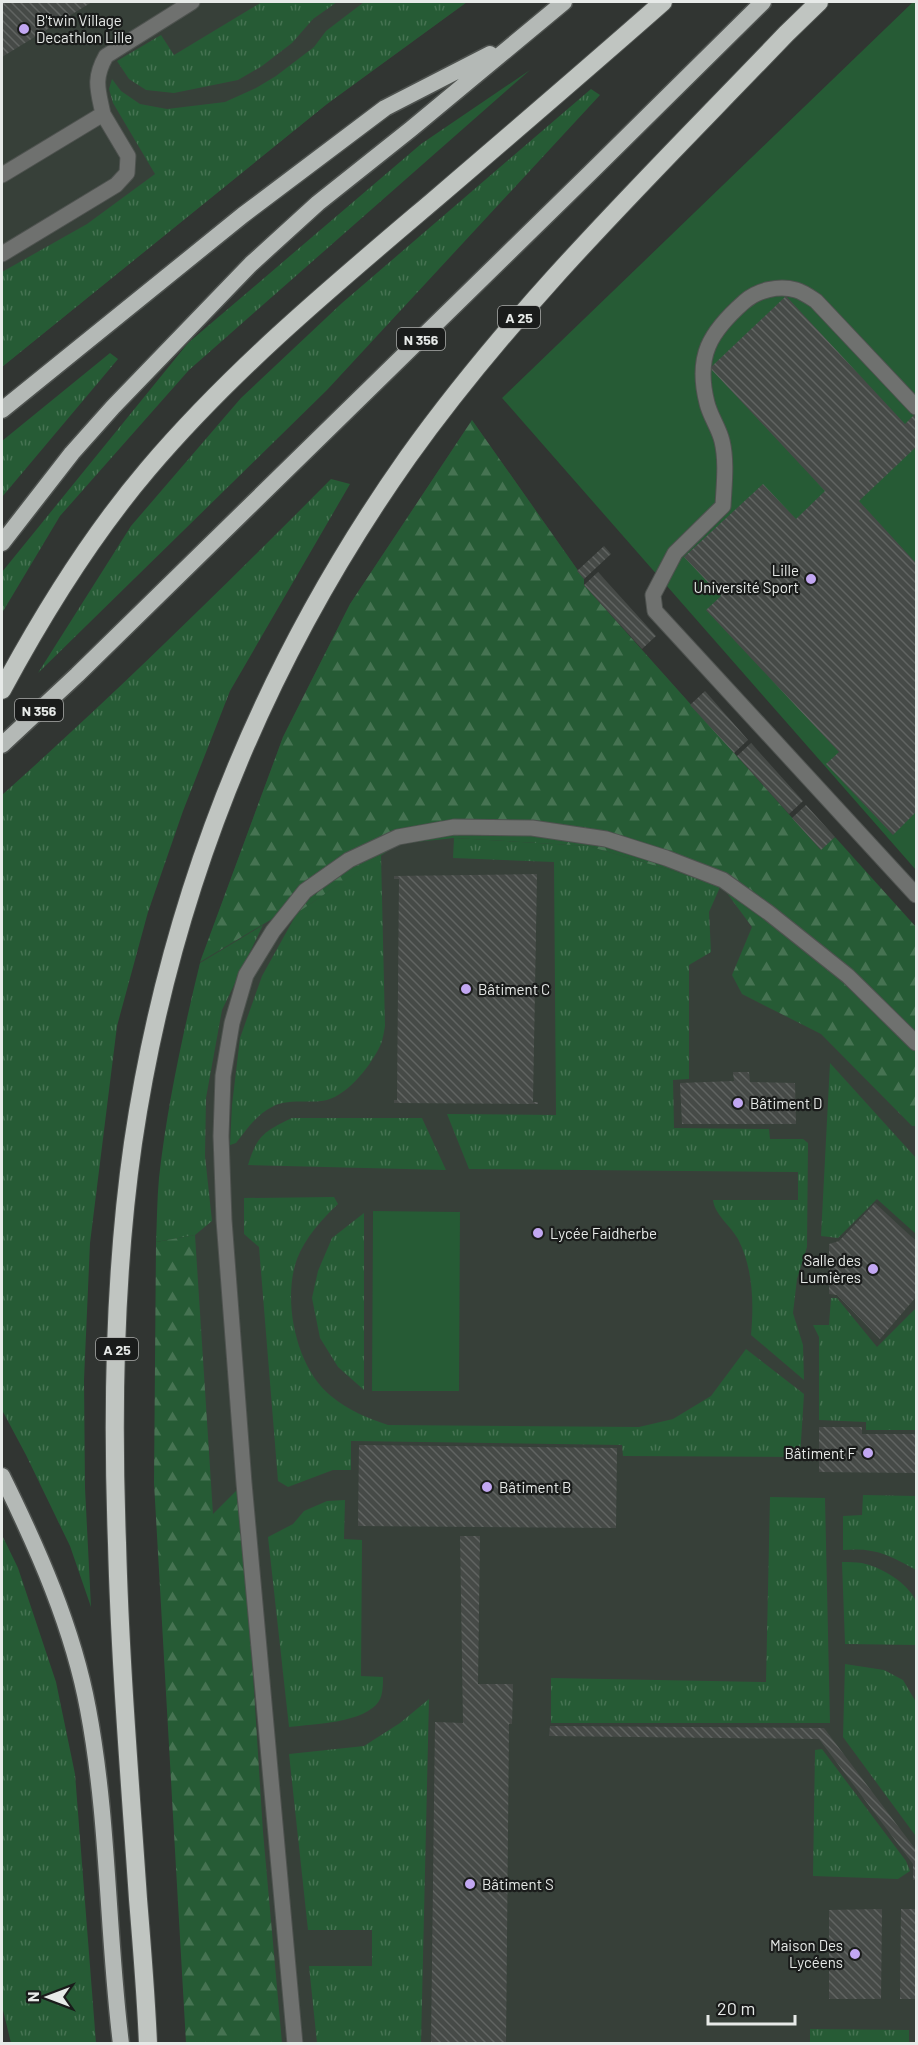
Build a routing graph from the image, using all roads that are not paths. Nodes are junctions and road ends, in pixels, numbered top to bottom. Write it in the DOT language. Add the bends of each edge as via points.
graph roads {
  1 [pos="192,2"];
  2 [pos="564,2"];
  3 [pos="663,2"];
  4 [pos="763,2"];
  5 [pos="819,2"];
  6 [pos="517,40"];
  7 [pos="103,114"];
  8 [pos="2,175"];
  9 [pos="2,254"];
  10 [pos="916,407"];
  11 [pos="2,410"];
  12 [pos="2,543"];
  13 [pos="2,690"];
  14 [pos="2,746"];
  15 [pos="916,896"];
  16 [pos="916,1043"];
  17 [pos="2,1476"];
  18 [pos="121,2043"];
  19 [pos="148,2043"];
  20 [pos="295,2043"];
  1 -- 7 [label="lane" via="106,56 98,70"];
  2 -- 6 [label="highway"];
  3 -- 13 [label="highway" via="338,280 236,376 125,499 51,604"];
  4 -- 14 [label="highway, N 356"];
  5 -- 19 [label="highway, A 25" via="557,274 507,330 408,457 336,569 285,659 254,724 203,852 167,976 141,1100 126,1208 117,1338 119,1612"];
  6 -- 11 [label="highway" via="385,108 243,215"];
  6 -- 12 [label="highway" via="318,203 250,264 95,428"];
  7 -- 8 [label="lane"];
  7 -- 9 [label="lane" via="128,156 128,173 116,185"];
  10 -- 15 [label="lane" via="816,301 797,290 778,288 752,295 724,319 706,346 702,371 707,404 722,441 723,506 675,553 653,595 655,611"];
  16 -- 20 [label="lane" via="848,976 723,880 606,839 532,828 488,827 454,827 398,837 349,860 305,891 273,931 246,975 232,1023 223,1076 221,1136 243,1471"];
  17 -- 18 [label="highway" via="62,1617 87,1707 102,1815"];
}
